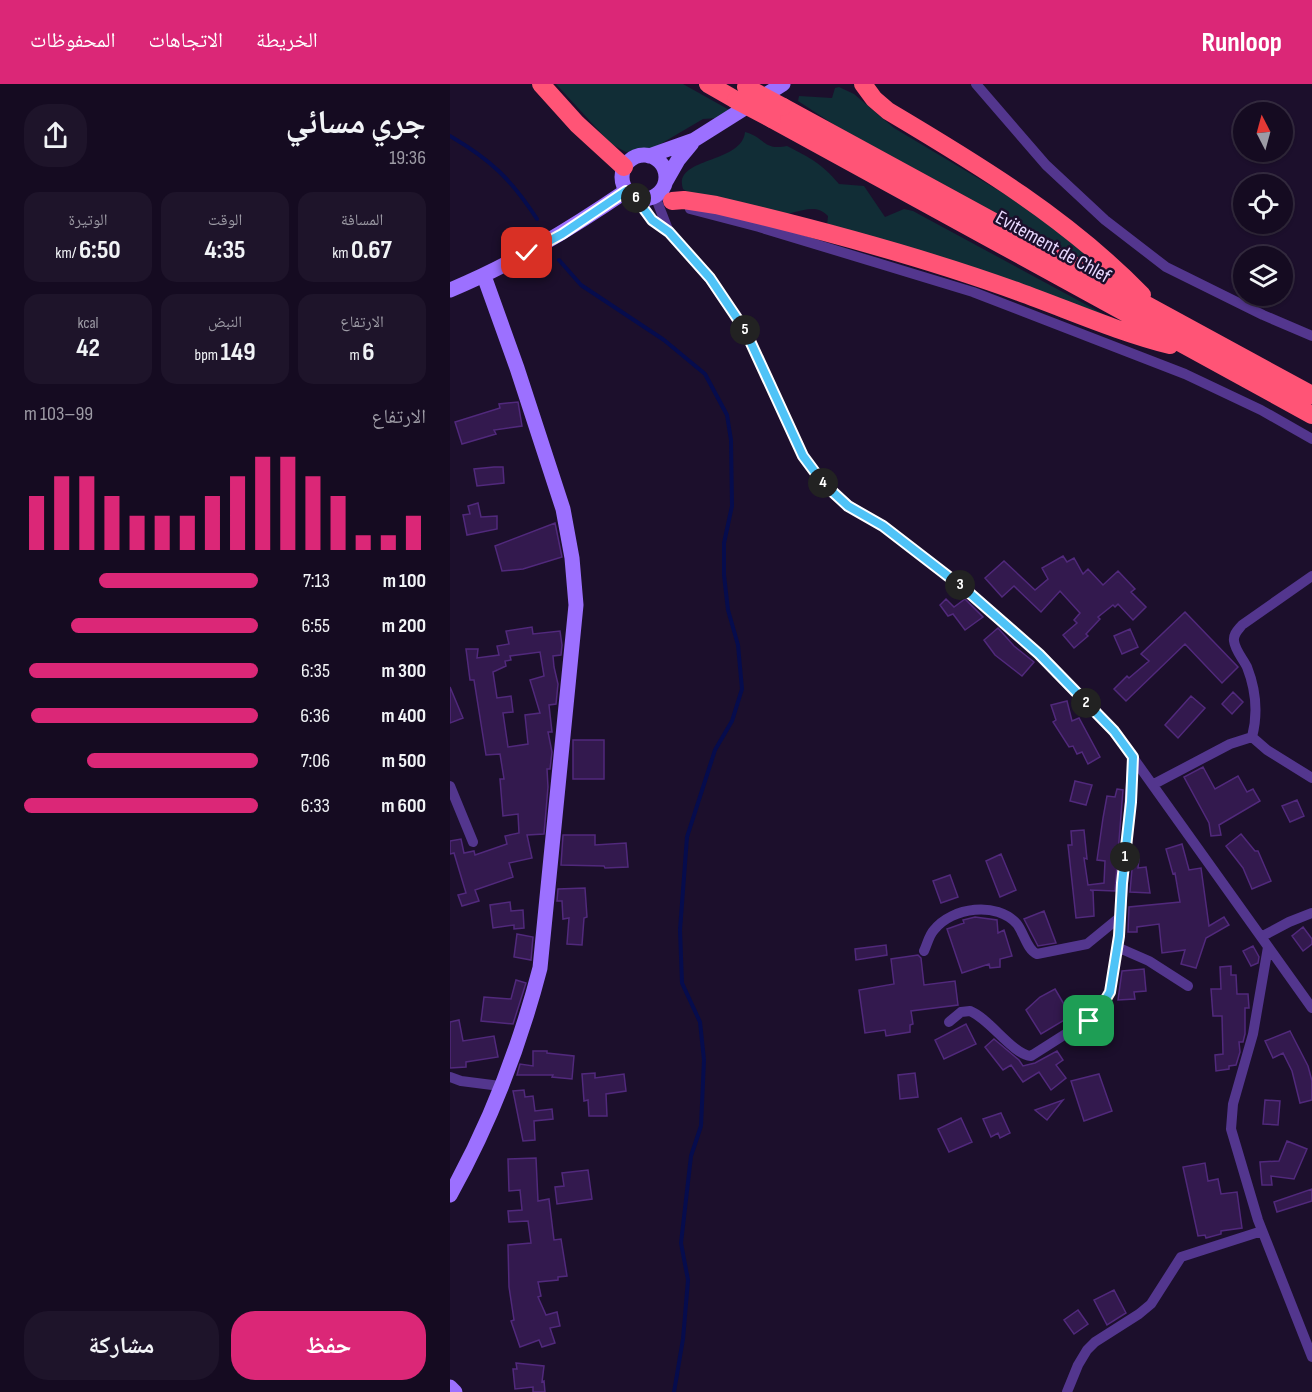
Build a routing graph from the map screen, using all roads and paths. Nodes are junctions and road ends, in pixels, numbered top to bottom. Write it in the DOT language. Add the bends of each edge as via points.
graph roads {
  1 [pos="541,84"];
  2 [pos="708,84"];
  3 [pos="783,84"];
  4 [pos="863,84"];
  5 [pos="967,84"];
  6 [pos="979,87"];
  7 [pos="741,90"];
  8 [pos="778,113"];
  9 [pos="694,141"];
  10 [pos="649,156"];
  11 [pos="624,167"];
  12 [pos="663,193"];
  13 [pos="631,195"];
  14 [pos="669,232"];
  15 [pos="484,276"];
  16 [pos="450,290"];
  17 [pos="1156,310"];
  18 [pos="1312,336"];
  19 [pos="1198,353"];
  20 [pos="1312,395"];
  21 [pos="1312,415"];
  22 [pos="1312,439"];
  23 [pos="1312,576"];
  24 [pos="1252,737"];
  25 [pos="1133,757"];
  26 [pos="1312,778"];
  27 [pos="1154,784"];
  28 [pos="450,786"];
  29 [pos="473,842"];
  30 [pos="1312,913"];
  31 [pos="1120,917"];
  32 [pos="1265,942"];
  33 [pos="1117,947"];
  34 [pos="924,951"];
  35 [pos="1188,986"];
  36 [pos="1312,1008"];
  37 [pos="949,1022"];
  38 [pos="450,1077"];
  39 [pos="500,1086"];
  40 [pos="450,1195"];
  41 [pos="1262,1231"];
  42 [pos="1312,1358"];
  43 [pos="450,1387"];
  44 [pos="455,1392"];
  45 [pos="1067,1392"];
  1 -- 11 [label="highway"];
  2 -- 7 [label="highway"];
  3 -- 9 [label="main road"];
  4 -- 17 [label="highway" via="888,111 1028,197 1061,222 1116,268"];
  5 -- 6 [label="street"];
  6 -- 18 [label="street" via="1046,165 1105,220 1166,267"];
  7 -- 8 [label="highway, bridge"];
  8 -- 17 [label="highway, Evitement de Chlef"];
  8 -- 19 [label="highway, Evitement de Chlef"];
  9 -- 10 [label="main road"];
  9 -- 12 [label="main road" via="678,159"];
  10 -- 11 [label="main road" via="632,158"];
  10 -- 12 [label="main road" via="664,168"];
  11 -- 13 [label="main road" via="621,179"];
  12 -- 13 [label="main road" via="643,199"];
  12 -- 14 [label="street"];
  12 -- 19 [label="highway" via="940,266 1134,336"];
  12 -- 22 [label="street" via="690,209 984,296 1185,374"];
  13 -- 14 [label="street" via="652,220"];
  13 -- 15 [label="main road"];
  14 -- 25 [label="street" via="710,278 745,330 803,456 823,483 848,506 883,526 966,590 1039,654 1114,731"];
  15 -- 16 [label="main road"];
  15 -- 39 [label="main road" via="563,509 576,605 540,968"];
  17 -- 20 [label="highway, Evitement de Chlef"];
  19 -- 21 [label="highway, Evitement de Chlef"];
  23 -- 24 [label="street" via="1242,625 1234,635 1254,690 1257,721"];
  24 -- 26 [label="street"];
  24 -- 27 [label="street" via="1230,744"];
  25 -- 27 [label="street"];
  25 -- 31 [label="street"];
  27 -- 32 [label="street"];
  28 -- 29 [label="street"];
  30 -- 32 [label="street" via="1289,922"];
  31 -- 33 [label="street"];
  31 -- 34 [label="street" via="1087,944 1037,954 1009,917 991,909 976,909 950,918 934,930"];
  32 -- 36 [label="street"];
  32 -- 41 [label="street" via="1253,1034 1231,1115 1238,1156"];
  33 -- 35 [label="street" via="1149,961"];
  33 -- 37 [label="street" via="1110,992 1097,1014 1036,1054 1023,1054 970,1011 961,1012"];
  38 -- 39 [label="street"];
  39 -- 40 [label="main road"];
  41 -- 42 [label="street"];
  41 -- 45 [label="street" via="1181,1257 1151,1304 1088,1350"];
  43 -- 44 [label="main road"];
}
